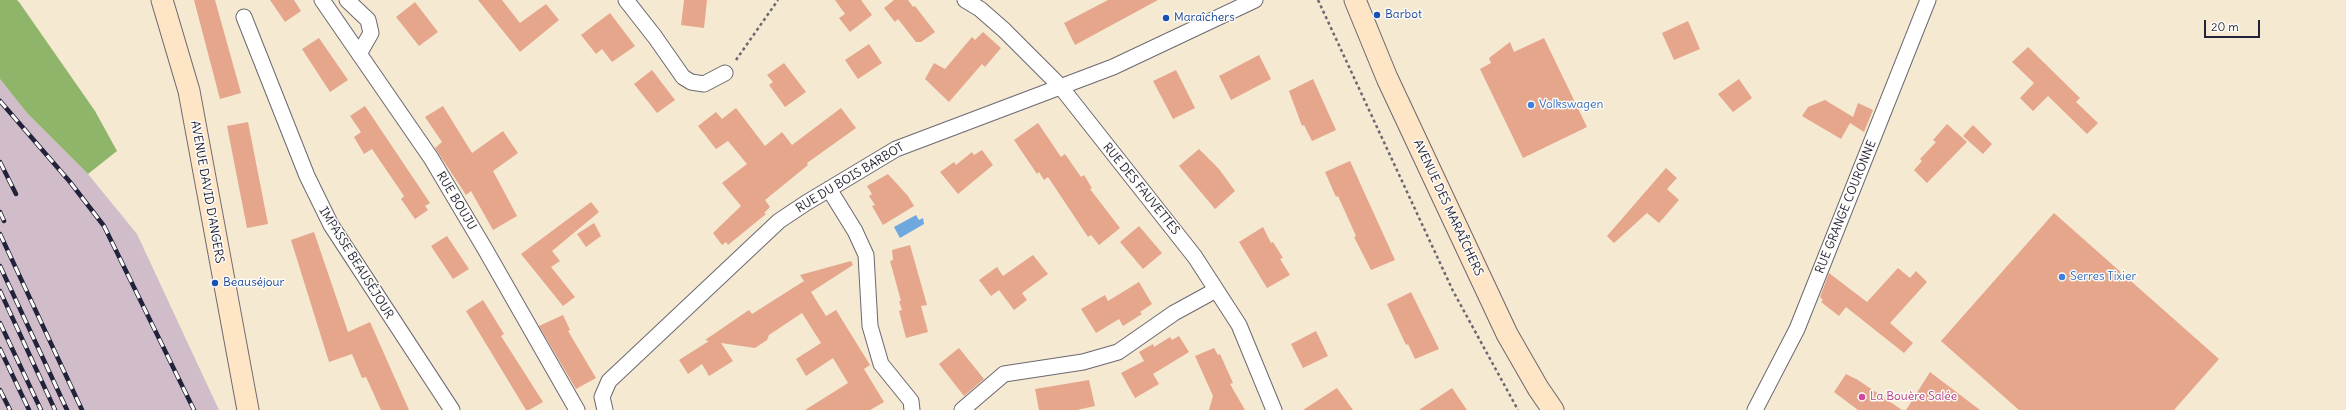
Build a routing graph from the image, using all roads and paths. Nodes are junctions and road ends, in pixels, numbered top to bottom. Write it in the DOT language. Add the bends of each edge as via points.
graph roads {
  1 [pos="162,0"];
  2 [pos="322,0"];
  3 [pos="347,0"];
  4 [pos="626,0"];
  5 [pos="778,0"];
  6 [pos="965,0"];
  7 [pos="1255,0"];
  8 [pos="1318,0"];
  9 [pos="1355,0"];
  10 [pos="1928,0"];
  11 [pos="983,5"];
  12 [pos="244,17"];
  13 [pos="359,54"];
  14 [pos="725,73"];
  15 [pos="1060,86"];
  16 [pos="829,189"];
  17 [pos="1216,290"];
  18 [pos="604,404"];
  19 [pos="248,410"];
  20 [pos="452,410"];
  21 [pos="577,410"];
  22 [pos="912,410"];
  23 [pos="962,410"];
  24 [pos="1274,410"];
  25 [pos="1518,410"];
  26 [pos="1553,410"];
  27 [pos="1755,410"];
  1 -- 19 [label="street, AVENUE DAVID D'ANGERS" via="189,91"];
  2 -- 13 [label="street, RUE BOUJU"];
  3 -- 13 [label="street" via="368,20 371,33"];
  4 -- 14 [label="street" via="682,77 691,82 704,84"];
  5 -- 14 [label="path"];
  6 -- 11 [label="street, RUE DES FAUVETTES"];
  7 -- 15 [label="street, RUE DU BOIS BARBOT" via="1113,67"];
  8 -- 25 [label="path" via="1453,291"];
  9 -- 26 [label="street, AVENUE DES MARAÎCHERS" via="1387,78 1504,327"];
  10 -- 27 [label="street, RUE GRANGE COURONNE" via="1797,329"];
  11 -- 15 [label="street, RUE DES FAUVETTES" via="1004,30"];
  12 -- 20 [label="street, IMPASSE BEAUSÉJOUR" via="306,176 331,225"];
  13 -- 21 [label="street, RUE BOUJU" via="431,158"];
  15 -- 16 [label="street, RUE DU BOIS BARBOT" via="896,148"];
  15 -- 17 [label="street, RUE DES FAUVETTES" via="1196,256"];
  16 -- 18 [label="street, RUE DU BOIS BARBOT" via="779,221 609,381"];
  16 -- 22 [label="street" via="866,254 870,326 881,364 911,401"];
  17 -- 23 [label="street" via="1174,313 1118,352 1083,362 1004,374"];
  17 -- 24 [label="street, RUE DES FAUVETTES" via="1239,326"];
}
